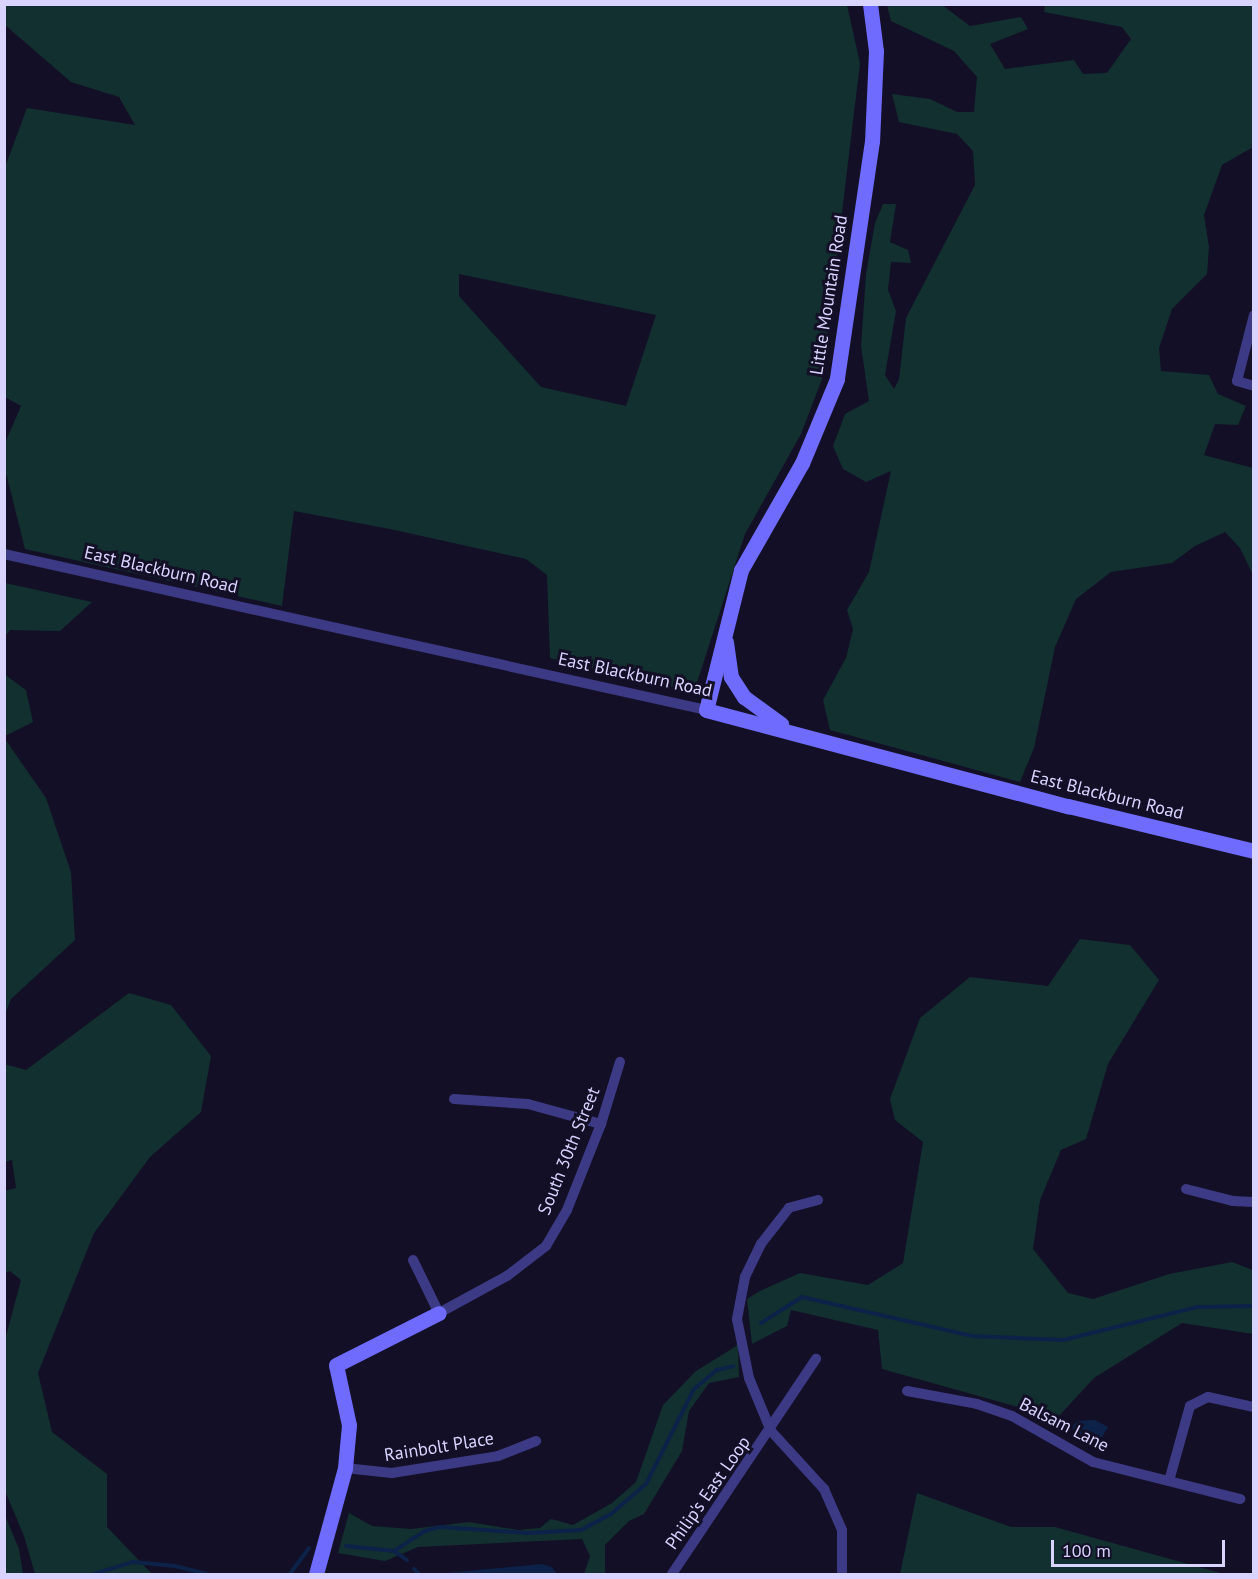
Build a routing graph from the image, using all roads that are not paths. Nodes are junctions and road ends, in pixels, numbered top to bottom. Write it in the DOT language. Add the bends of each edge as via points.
graph roads {
  1 [pos="870,4"];
  2 [pos="1254,315"];
  3 [pos="1254,386"];
  4 [pos="4,554"];
  5 [pos="725,633"];
  6 [pos="706,710"];
  7 [pos="804,736"];
  8 [pos="1254,850"];
  9 [pos="620,1062"];
  10 [pos="454,1099"];
  11 [pos="601,1124"];
  12 [pos="1186,1189"];
  13 [pos="818,1200"];
  14 [pos="1254,1202"];
  15 [pos="413,1260"];
  16 [pos="439,1313"];
  17 [pos="816,1359"];
  18 [pos="907,1391"];
  19 [pos="1254,1407"];
  20 [pos="771,1431"];
  21 [pos="536,1441"];
  22 [pos="345,1468"];
  23 [pos="1169,1481"];
  24 [pos="1240,1499"];
  25 [pos="316,1575"];
  26 [pos="672,1575"];
  27 [pos="842,1575"];
  1 -- 5 [label="street, Little Mountain Road" via="876,51 872,141 837,379 802,463 741,570"];
  2 -- 3 [label="street" via="1237,381"];
  4 -- 6 [label="street, East Blackburn Road"];
  5 -- 6 [label="street, Little Mountain Road"];
  5 -- 7 [label="street" via="731,677 744,697 765,715"];
  6 -- 7 [label="street, East Blackburn Road"];
  7 -- 8 [label="street, East Blackburn Road"];
  9 -- 11 [label="street, South 30th Street"];
  10 -- 11 [label="street" via="528,1104"];
  11 -- 16 [label="street, South 30th Street" via="567,1210 546,1246 507,1276"];
  12 -- 14 [label="street"];
  13 -- 20 [label="street" via="789,1208 761,1244 745,1277 737,1319 749,1378"];
  15 -- 16 [label="street"];
  16 -- 22 [label="street" via="336,1365 349,1425"];
  17 -- 20 [label="street, Philip's East Loop"];
  18 -- 23 [label="street, Balsam Lane" via="977,1404 1012,1416 1093,1462"];
  19 -- 23 [label="street" via="1209,1397 1190,1406"];
  20 -- 26 [label="street, Philip's East Loop"];
  20 -- 27 [label="street" via="824,1489 842,1530"];
  21 -- 22 [label="street, Rainbolt Place" via="498,1456 423,1469 392,1473"];
  22 -- 25 [label="street"];
  23 -- 24 [label="street, Balsam Lane"];
}
